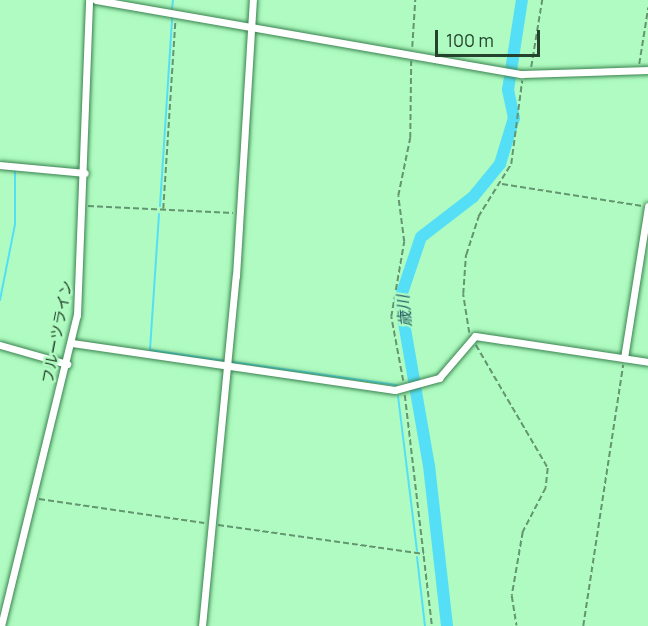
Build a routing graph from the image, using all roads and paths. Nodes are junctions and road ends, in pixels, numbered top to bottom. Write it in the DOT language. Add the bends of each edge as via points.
graph roads {
  1 [pos="89,0"];
  2 [pos="96,0"];
  3 [pos="253,0"];
  4 [pos="415,0"];
  5 [pos="543,0"];
  6 [pos="648,8"];
  7 [pos="176,14"];
  8 [pos="251,27"];
  9 [pos="412,55"];
  10 [pos="648,70"];
  11 [pos="638,71"];
  12 [pos="523,73"];
  13 [pos="0,165"];
  14 [pos="85,173"];
  15 [pos="501,184"];
  16 [pos="84,206"];
  17 [pos="648,207"];
  18 [pos="163,209"];
  19 [pos="240,213"];
  20 [pos="471,338"];
  21 [pos="72,343"];
  22 [pos="0,345"];
  23 [pos="624,358"];
  24 [pos="648,362"];
  25 [pos="67,364"];
  26 [pos="228,366"];
  27 [pos="404,389"];
  28 [pos="33,499"];
  29 [pos="212,524"];
  30 [pos="424,554"];
  31 [pos="3,606"];
  32 [pos="1,626"];
  33 [pos="202,626"];
  34 [pos="432,626"];
  35 [pos="517,626"];
  36 [pos="583,626"];
  1 -- 14 [label="street, フルーツライン"];
  2 -- 7 [label="street"];
  3 -- 8 [label="street"];
  4 -- 9 [label="path"];
  5 -- 12 [label="path"];
  6 -- 11 [label="path"];
  7 -- 8 [label="street"];
  7 -- 18 [label="path"];
  8 -- 9 [label="street"];
  8 -- 19 [label="street"];
  9 -- 12 [label="street"];
  9 -- 27 [label="path" via="410,138 398,196 404,242 391,317"];
  10 -- 11 [label="street"];
  11 -- 12 [label="street"];
  12 -- 15 [label="path" via="517,144"];
  13 -- 14 [label="street"];
  14 -- 16 [label="street, フルーツライン"];
  15 -- 17 [label="path"];
  15 -- 20 [label="path" via="478,218 466,255 463,294"];
  16 -- 18 [label="path"];
  16 -- 21 [label="street, フルーツライン"];
  17 -- 23 [label="street"];
  18 -- 19 [label="path"];
  19 -- 26 [label="street"];
  20 -- 23 [label="street"];
  20 -- 27 [label="street" via="439,378"];
  20 -- 35 [label="path" via="548,468 546,488 523,532 512,596"];
  21 -- 25 [label="street, フルーツライン"];
  21 -- 26 [label="street"];
  22 -- 25 [label="street"];
  23 -- 24 [label="street"];
  23 -- 36 [label="path"];
  25 -- 28 [label="street, フルーツライン"];
  26 -- 27 [label="street"];
  26 -- 29 [label="street"];
  27 -- 30 [label="path"];
  28 -- 29 [label="path"];
  28 -- 31 [label="street, フルーツライン"];
  29 -- 30 [label="path"];
  29 -- 33 [label="street"];
  30 -- 34 [label="path"];
  31 -- 32 [label="street, フルーツライン"];
}
